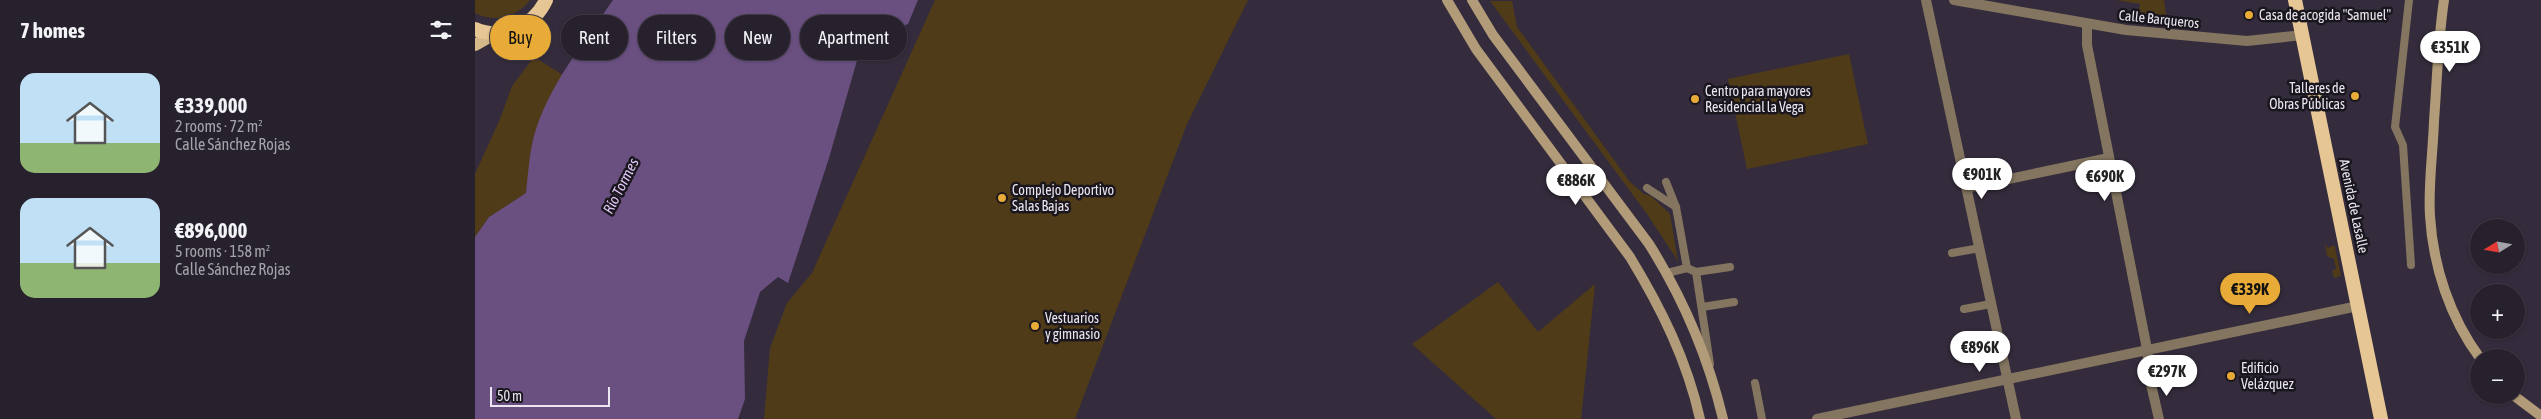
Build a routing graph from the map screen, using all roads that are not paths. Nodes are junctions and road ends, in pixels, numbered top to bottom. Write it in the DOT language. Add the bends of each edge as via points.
graph roads {
  1 [pos="547,0"];
  2 [pos="1447,0"];
  3 [pos="1472,0"];
  4 [pos="1926,0"];
  5 [pos="1955,0"];
  6 [pos="2295,0"];
  7 [pos="2409,0"];
  8 [pos="2444,0"];
  9 [pos="536,15"];
  10 [pos="2087,24"];
  11 [pos="475,29"];
  12 [pos="490,32"];
  13 [pos="2303,35"];
  14 [pos="490,36"];
  15 [pos="475,45"];
  16 [pos="2109,158"];
  17 [pos="1666,182"];
  18 [pos="1647,188"];
  19 [pos="1967,188"];
  20 [pos="1676,207"];
  21 [pos="1980,248"];
  22 [pos="1952,253"];
  23 [pos="2411,266"];
  24 [pos="1731,267"];
  25 [pos="1687,268"];
  26 [pos="1696,272"];
  27 [pos="1667,273"];
  28 [pos="1734,302"];
  29 [pos="1991,304"];
  30 [pos="2358,306"];
  31 [pos="1702,307"];
  32 [pos="1963,309"];
  33 [pos="2147,349"];
  34 [pos="2475,349"];
  35 [pos="1711,373"];
  36 [pos="2008,380"];
  37 [pos="1755,383"];
  38 [pos="2525,404"];
  39 [pos="2541,416"];
  40 [pos="1700,419"];
  41 [pos="1723,419"];
  42 [pos="1762,419"];
  43 [pos="1817,419"];
  44 [pos="2016,419"];
  45 [pos="2159,419"];
  46 [pos="2381,419"];
  1 -- 9 [label="highway"];
  2 -- 40 [label="main road" via="1475,48 1630,257 1650,289 1681,355"];
  3 -- 27 [label="main road" via="1493,35 1649,244"];
  4 -- 19 [label="street"];
  5 -- 10 [label="street, Calle Barqueros"];
  6 -- 13 [label="highway, Avenida de Lasalle"];
  7 -- 23 [label="lane" via="2395,127 2403,145"];
  8 -- 34 [label="main road" via="2430,215 2442,283 2457,320"];
  10 -- 13 [label="street, Calle Barqueros" via="2247,41"];
  10 -- 16 [label="street" via="2087,46"];
  11 -- 12 [label="highway"];
  13 -- 30 [label="highway, Avenida de Lasalle"];
  14 -- 15 [label="main road"];
  16 -- 19 [label="street"];
  16 -- 33 [label="street"];
  17 -- 20 [label="lane"];
  18 -- 20 [label="lane"];
  19 -- 21 [label="street"];
  20 -- 25 [label="lane"];
  21 -- 22 [label="lane"];
  21 -- 29 [label="street"];
  24 -- 26 [label="lane"];
  25 -- 26 [label="lane"];
  25 -- 27 [label="lane"];
  26 -- 31 [label="lane"];
  27 -- 35 [label="main road"];
  28 -- 31 [label="lane"];
  29 -- 32 [label="lane"];
  29 -- 36 [label="street"];
  30 -- 33 [label="street"];
  30 -- 46 [label="highway, Avenida de Lasalle"];
  31 -- 35 [label="lane"];
  33 -- 36 [label="street"];
  33 -- 45 [label="street"];
  35 -- 41 [label="main road"];
  36 -- 43 [label="street"];
  36 -- 44 [label="street"];
  37 -- 42 [label="lane"];
  38 -- 39 [label="main road"];
}
